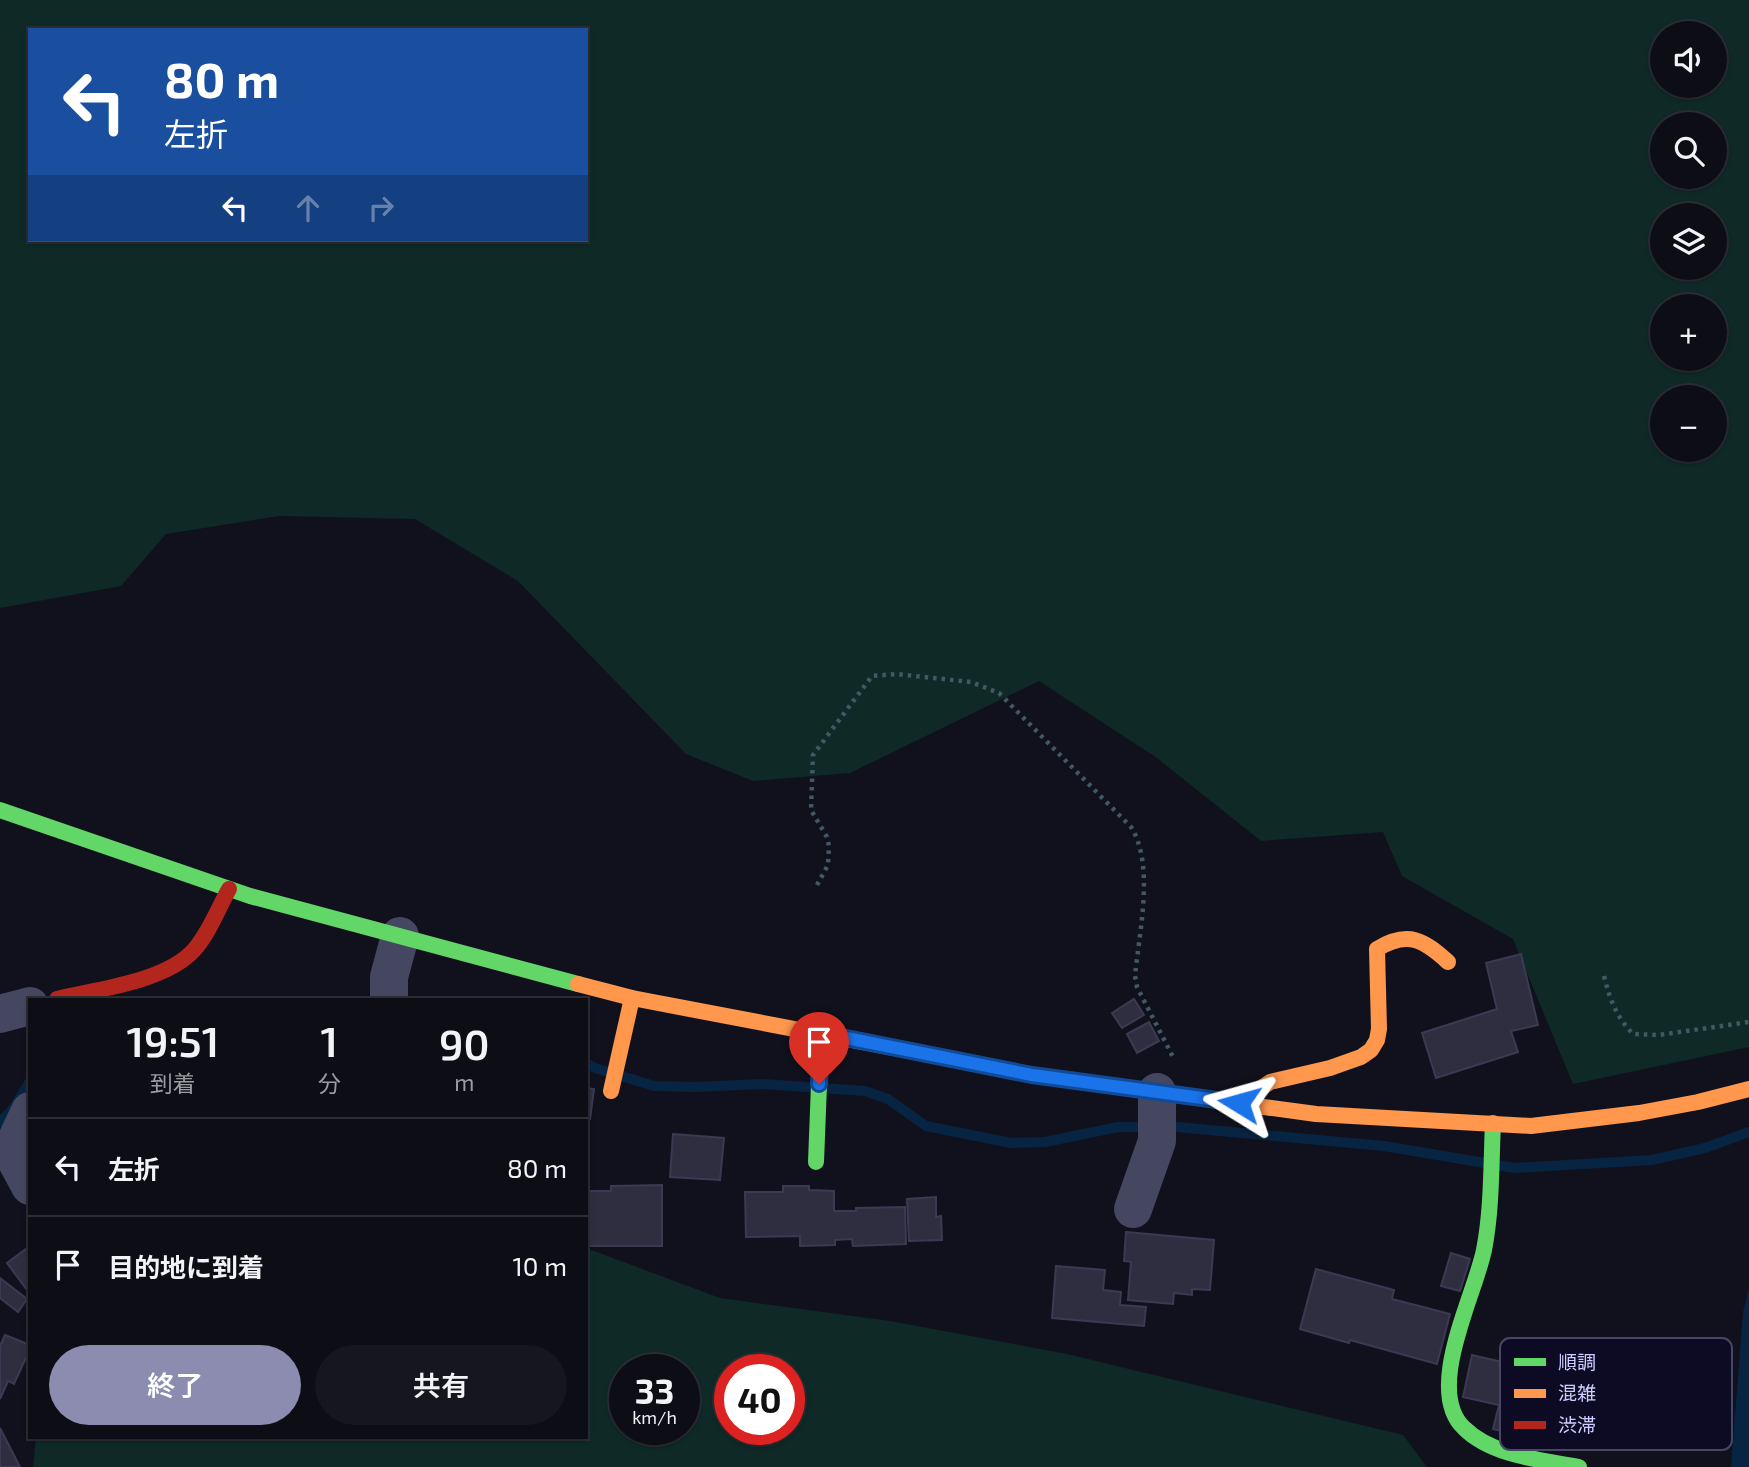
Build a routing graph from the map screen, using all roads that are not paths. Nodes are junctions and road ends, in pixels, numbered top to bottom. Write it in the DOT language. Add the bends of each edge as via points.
graph roads {
  1 [pos="0,810"];
  2 [pos="229,889"];
  3 [pos="400,936"];
  4 [pos="1448,962"];
  5 [pos="61,998"];
  6 [pos="388,998"];
  7 [pos="632,998"];
  8 [pos="28,1007"];
  9 [pos="0,1014"];
  10 [pos="821,1033"];
  11 [pos="1749,1089"];
  12 [pos="611,1091"];
  13 [pos="1169,1093"];
  14 [pos="1239,1103"];
  15 [pos="16,1120"];
  16 [pos="1493,1123"];
  17 [pos="816,1161"];
  18 [pos="28,1182"];
  19 [pos="1133,1209"];
  20 [pos="1500,1448"];
  21 [pos="1506,1450"];
  22 [pos="1576,1467"];
  1 -- 2 [label="street"];
  2 -- 3 [label="street"];
  2 -- 5 [label="street" via="193,951 182,961 145,977"];
  3 -- 6 [label="street"];
  3 -- 7 [label="street"];
  4 -- 14 [label="street" via="1429,944 1405,937 1390,940 1377,949 1374,964 1380,1024 1377,1044 1365,1057 1269,1082"];
  7 -- 10 [label="street"];
  7 -- 12 [label="street"];
  8 -- 9 [label="street"];
  10 -- 13 [label="street" via="1032,1075"];
  10 -- 17 [label="street"];
  11 -- 16 [label="street" via="1576,1122"];
  13 -- 14 [label="street"];
  13 -- 19 [label="street"];
  14 -- 16 [label="street" via="1317,1114"];
  15 -- 18 [label="street" via="14,1155"];
  16 -- 20 [label="street" via="1483,1253 1450,1375 1455,1417 1478,1440"];
  21 -- 22 [label="street"];
}
